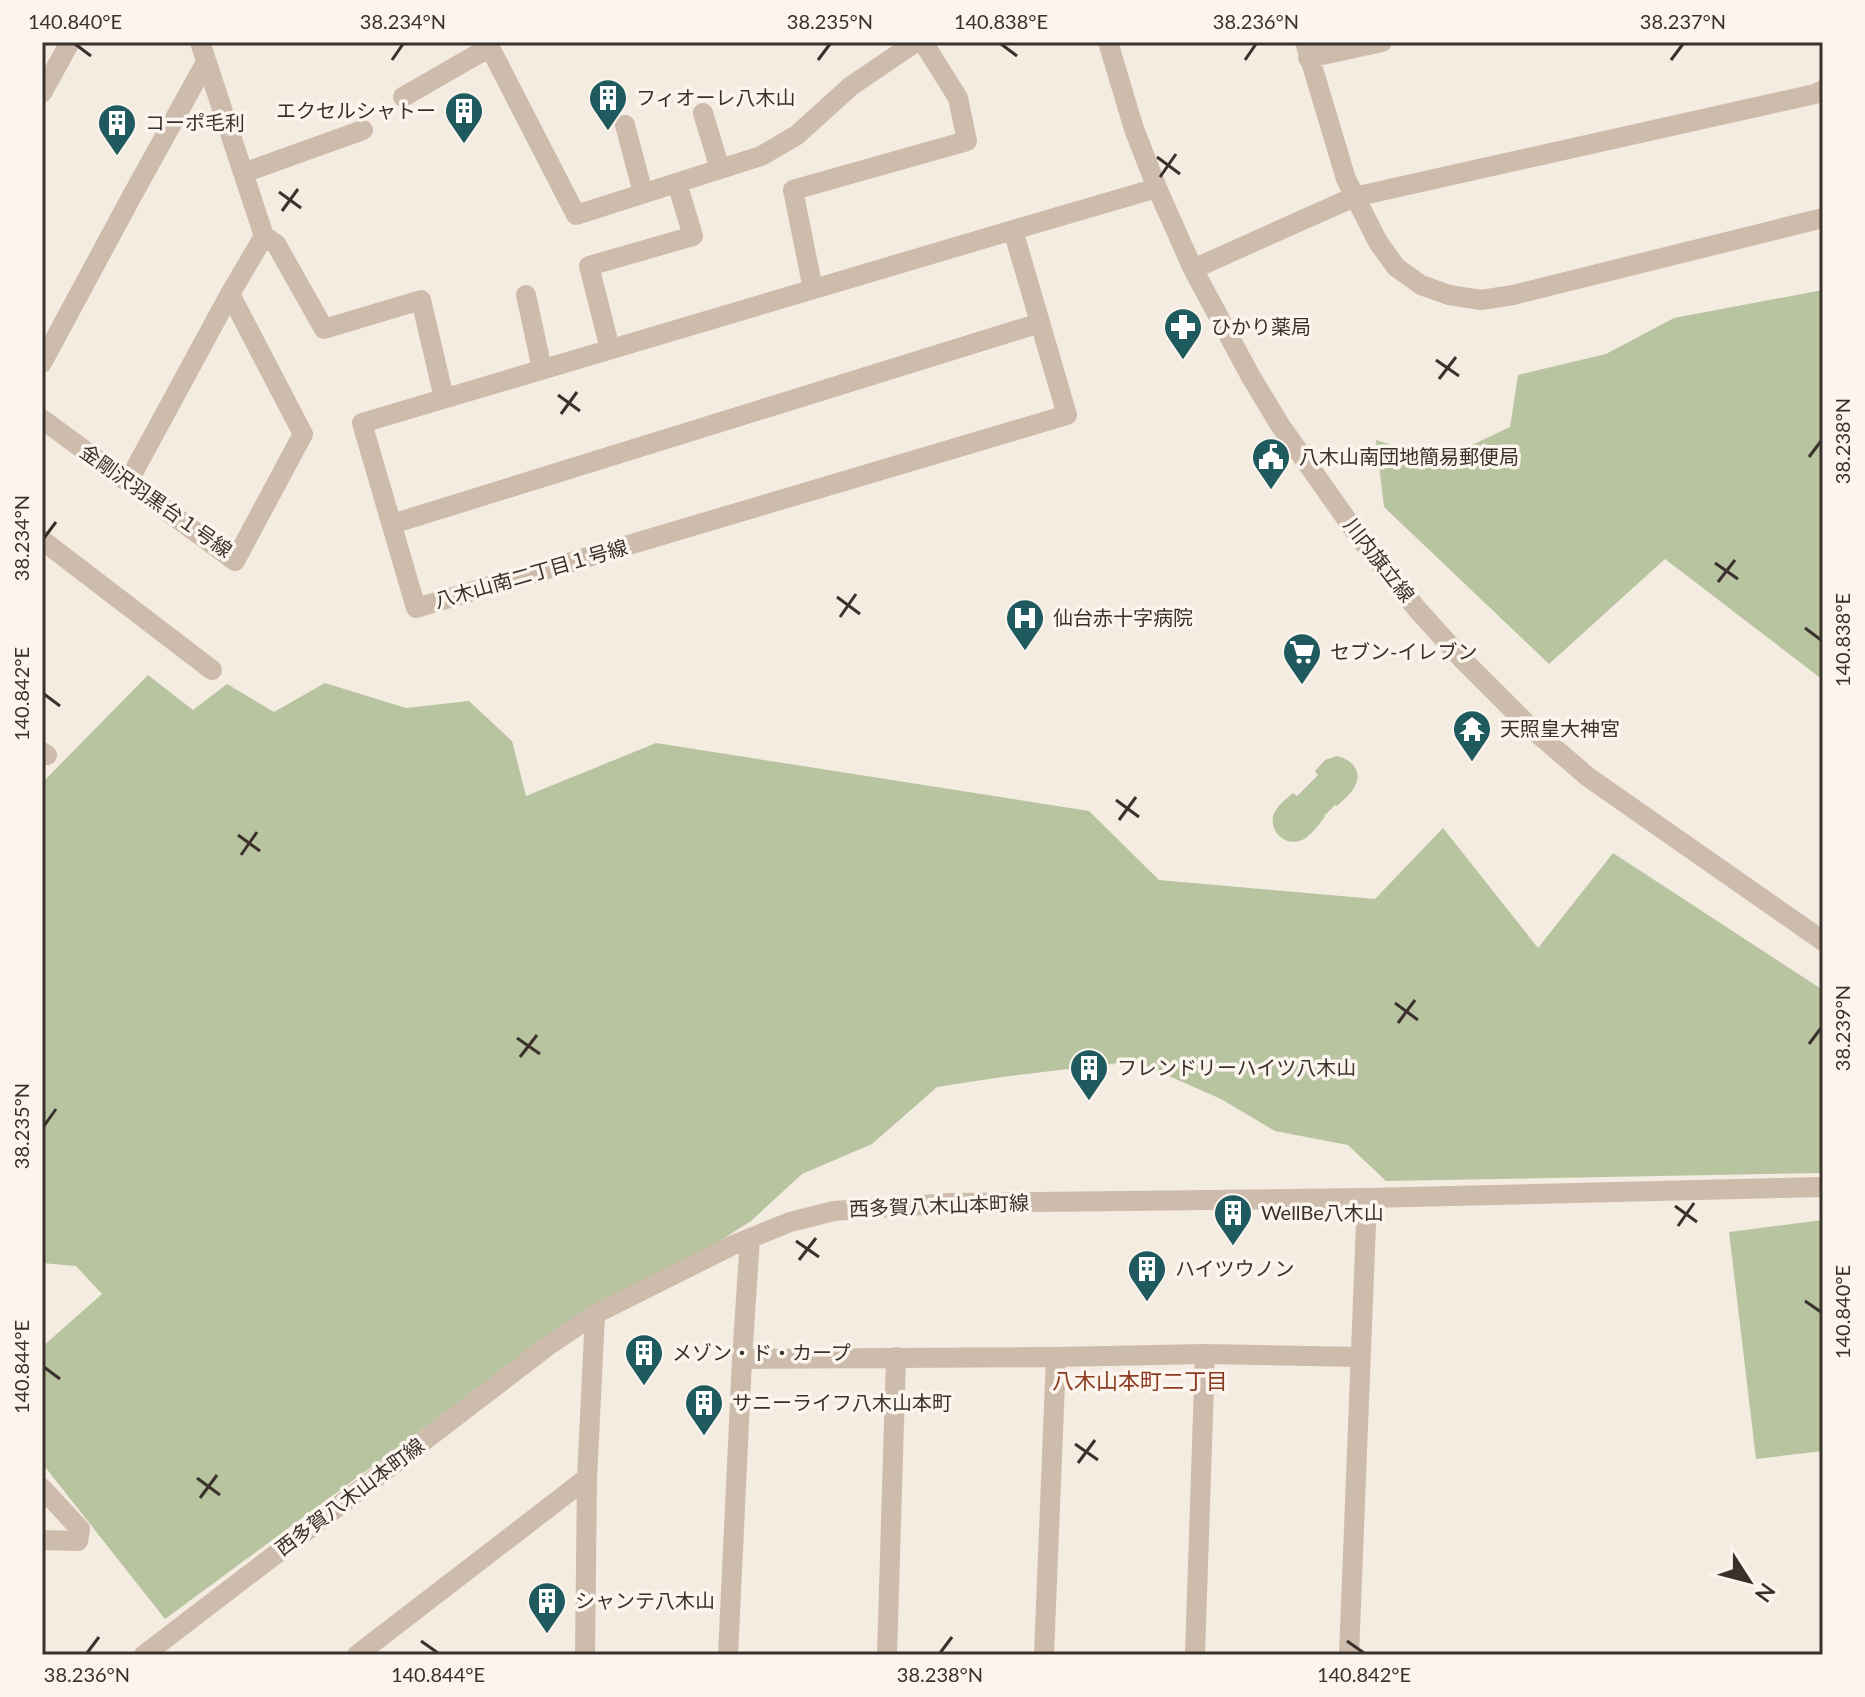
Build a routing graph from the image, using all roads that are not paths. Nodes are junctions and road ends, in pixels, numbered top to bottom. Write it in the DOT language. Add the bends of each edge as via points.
graph roads {
  1 [pos="70,42"];
  2 [pos="916,42"];
  3 [pos="923,42"];
  4 [pos="1108,42"];
  5 [pos="1382,42"];
  6 [pos="488,45"];
  7 [pos="207,49"];
  8 [pos="1306,50"];
  9 [pos="1823,90"];
  10 [pos="42,93"];
  11 [pos="403,97"];
  12 [pos="703,113"];
  13 [pos="625,125"];
  14 [pos="363,130"];
  15 [pos="720,169"];
  16 [pos="243,173"];
  17 [pos="677,183"];
  18 [pos="1157,188"];
  19 [pos="643,193"];
  20 [pos="1354,197"];
  21 [pos="1823,218"];
  22 [pos="1013,230"];
  23 [pos="264,236"];
  24 [pos="1193,269"];
  25 [pos="813,289"];
  26 [pos="230,294"];
  27 [pos="526,295"];
  28 [pos="1040,323"];
  29 [pos="610,349"];
  30 [pos="42,363"];
  31 [pos="542,369"];
  32 [pos="444,398"];
  33 [pos="42,419"];
  34 [pos="128,482"];
  35 [pos="392,524"];
  36 [pos="42,540"];
  37 [pos="212,670"];
  38 [pos="1823,941"];
  39 [pos="1823,1187"];
  40 [pos="1367,1198"];
  41 [pos="750,1238"];
  42 [pos="595,1314"];
  43 [pos="1205,1354"];
  44 [pos="896,1357"];
  45 [pos="1056,1357"];
  46 [pos="1359,1357"];
  47 [pos="742,1359"];
  48 [pos="587,1478"];
  49 [pos="42,1488"];
  50 [pos="42,1540"];
  51 [pos="144,1655"];
  52 [pos="357,1655"];
  53 [pos="585,1655"];
  54 [pos="728,1655"];
  55 [pos="887,1655"];
  56 [pos="1044,1655"];
  57 [pos="1195,1655"];
  58 [pos="1349,1655"];
  1 -- 10 [label="street"];
  2 -- 15 [label="street" via="851,86 797,135 761,156"];
  3 -- 25 [label="street" via="958,98 967,141 793,190"];
  4 -- 18 [label="street, 川内旗立線"];
  5 -- 8 [label="street"];
  6 -- 11 [label="street"];
  6 -- 19 [label="street" via="576,215"];
  7 -- 16 [label="street"];
  7 -- 30 [label="street"];
  8 -- 20 [label="street"];
  9 -- 20 [label="street"];
  12 -- 15 [label="street"];
  13 -- 19 [label="street"];
  14 -- 16 [label="street"];
  15 -- 17 [label="street"];
  16 -- 23 [label="street"];
  17 -- 19 [label="street"];
  17 -- 29 [label="street" via="693,236 589,266"];
  18 -- 22 [label="street, 八木山南二丁目１号線"];
  18 -- 24 [label="street, 川内旗立線"];
  20 -- 21 [label="street" via="1396,267 1421,285 1481,300"];
  20 -- 24 [label="street"];
  22 -- 25 [label="street, 八木山南二丁目１号線"];
  22 -- 28 [label="street, 八木山南二丁目１号線"];
  23 -- 26 [label="street"];
  23 -- 32 [label="street" via="276,244 324,329 421,300"];
  24 -- 38 [label="street, 川内旗立線" via="1280,425 1362,541 1464,661 1588,777"];
  25 -- 29 [label="street, 八木山南二丁目１号線"];
  26 -- 34 [label="street"];
  26 -- 34 [label="street, 金剛沢羽黒台１号線" via="303,434 235,561"];
  27 -- 31 [label="street"];
  28 -- 35 [label="street"];
  28 -- 35 [label="street, 八木山南二丁目１号線" via="1067,415 416,608"];
  29 -- 31 [label="street, 八木山南二丁目１号線"];
  31 -- 32 [label="street, 八木山南二丁目１号線"];
  32 -- 35 [label="street, 八木山南二丁目１号線" via="362,423"];
  33 -- 34 [label="street, 金剛沢羽黒台１号線"];
  36 -- 37 [label="street"];
  39 -- 40 [label="street, 西多賀八木山本町線"];
  40 -- 41 [label="street, 西多賀八木山本町線" via="895,1205 834,1211"];
  40 -- 46 [label="street"];
  41 -- 42 [label="street, 西多賀八木山本町線"];
  41 -- 47 [label="street"];
  42 -- 48 [label="street"];
  42 -- 51 [label="street, 西多賀八木山本町線"];
  43 -- 45 [label="street"];
  43 -- 46 [label="street"];
  43 -- 57 [label="street"];
  44 -- 45 [label="street"];
  44 -- 47 [label="street"];
  44 -- 55 [label="street"];
  45 -- 56 [label="street"];
  46 -- 58 [label="street"];
  47 -- 54 [label="street"];
  48 -- 52 [label="street"];
  48 -- 53 [label="street"];
  49 -- 50 [label="street" via="80,1529 78,1541"];
}
